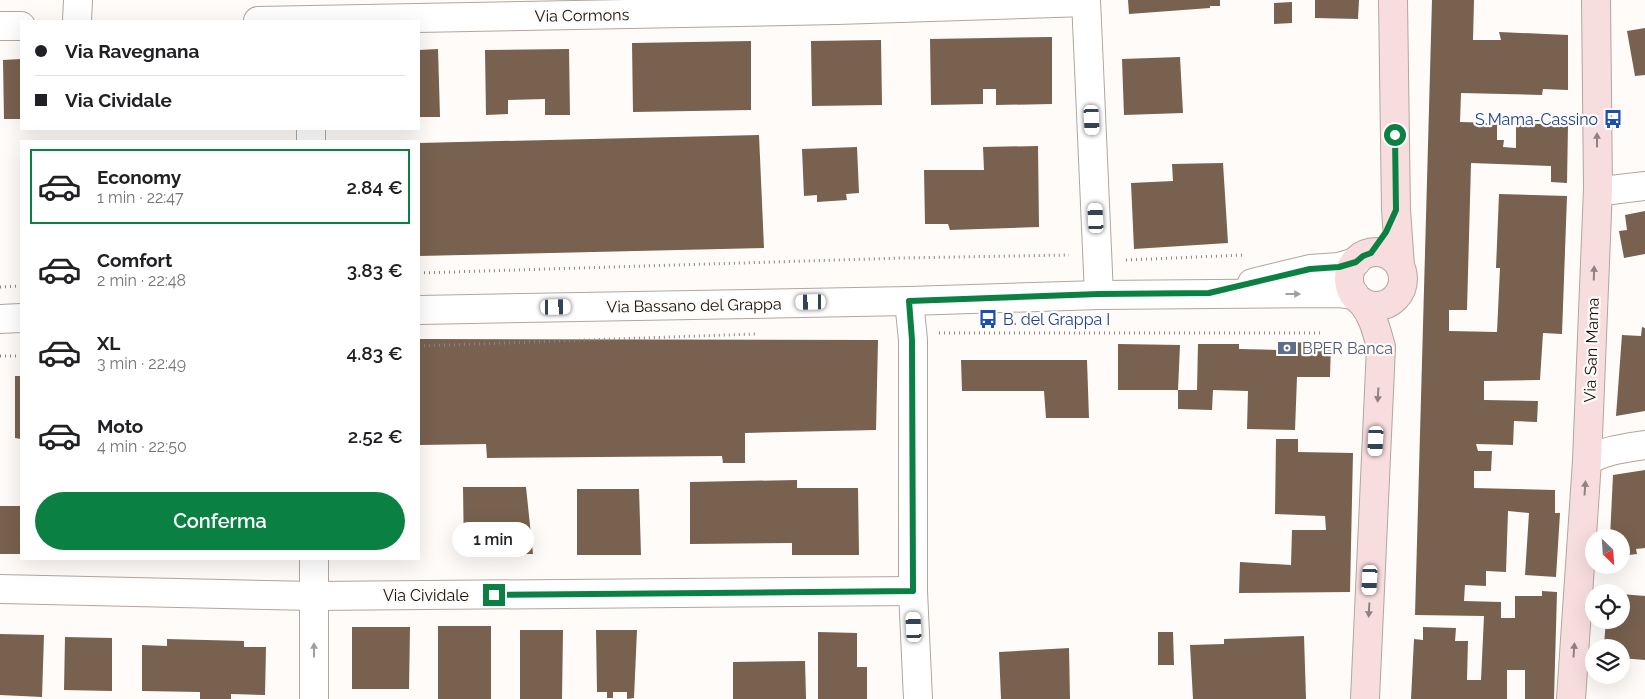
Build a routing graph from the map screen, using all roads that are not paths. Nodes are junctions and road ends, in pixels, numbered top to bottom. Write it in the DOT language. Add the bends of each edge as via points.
graph roads {
  1 [pos="78,0"];
  2 [pos="1393,0"];
  3 [pos="1596,0"];
  4 [pos="1086,1"];
  5 [pos="837,5"];
  6 [pos="577,8"];
  7 [pos="308,14"];
  8 [pos="77,20"];
  9 [pos="265,20"];
  10 [pos="0,26"];
  11 [pos="20,26"];
  12 [pos="1645,186"];
  13 [pos="1598,188"];
  14 [pos="1396,210"];
  15 [pos="1363,257"];
  16 [pos="1400,266"];
  17 [pos="1209,293"];
  18 [pos="1099,294"];
  19 [pos="1358,298"];
  20 [pos="909,301"];
  21 [pos="420,310"];
  22 [pos="20,318"];
  23 [pos="0,319"];
  24 [pos="1645,445"];
  25 [pos="1587,461"];
  26 [pos="314,560"];
  27 [pos="0,589"];
  28 [pos="913,591"];
  29 [pos="314,596"];
  30 [pos="314,699"];
  31 [pos="918,699"];
  32 [pos="1365,699"];
  33 [pos="1570,699"];
  1 -- 8 [label="street"];
  2 -- 14 [label="street"];
  13 -- 3 [label="street, Via San Mama, one-way"];
  4 -- 5 [label="street, Via Cormons"];
  4 -- 18 [label="street"];
  5 -- 6 [label="street, Via Cormons"];
  6 -- 7 [label="street, Via Cormons"];
  7 -- 9 [label="street, Via Cormons"];
  10 -- 11 [label="street"];
  12 -- 13 [label="street" via="1610,190"];
  25 -- 13 [label="street, Via San Mama, one-way"];
  14 -- 15 [label="street" via="1386,232"];
  14 -- 16 [label="street"];
  15 -- 16 [label="street" via="1387,254"];
  15 -- 17 [label="street, Via Bassano del Grappa" via="1339,267 1310,269"];
  15 -- 19 [label="street" via="1351,270 1349,278"];
  16 -- 19 [label="street" via="1403,282 1388,303 1370,305"];
  17 -- 18 [label="street, Via Bassano del Grappa"];
  17 -- 19 [label="street, Via Bassano del Grappa, one-way" via="1339,293"];
  18 -- 20 [label="street, Via Bassano del Grappa"];
  19 -- 32 [label="street, one-way" via="1370,312 1381,347"];
  20 -- 21 [label="street, Via Bassano del Grappa"];
  20 -- 28 [label="street"];
  22 -- 23 [label="street"];
  24 -- 25 [label="street" via="1598,454"];
  33 -- 25 [label="street, Via San Mama, one-way"];
  26 -- 29 [label="street"];
  27 -- 29 [label="street, Via Cividale"];
  28 -- 29 [label="street, Via Cividale"];
  28 -- 31 [label="street"];
  30 -- 29 [label="street, one-way"];
}
